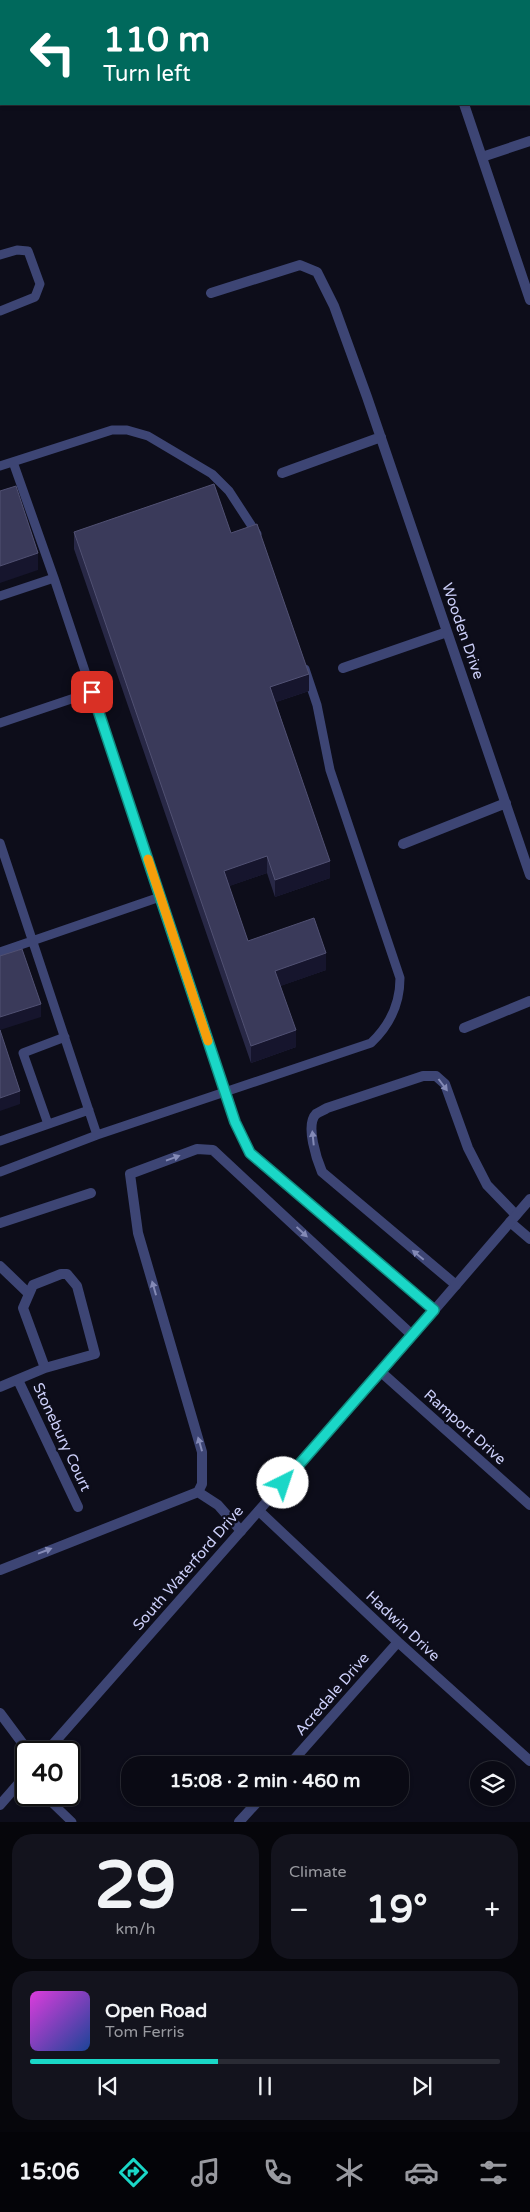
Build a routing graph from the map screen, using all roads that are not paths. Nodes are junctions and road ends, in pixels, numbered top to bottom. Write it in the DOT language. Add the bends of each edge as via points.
graph roads {
  1 [pos="464,105"];
  2 [pos="530,141"];
  3 [pos="482,157"];
  4 [pos="0,255"];
  5 [pos="211,293"];
  6 [pos="530,300"];
  7 [pos="0,311"];
  8 [pos="381,437"];
  9 [pos="14,462"];
  10 [pos="0,466"];
  11 [pos="282,473"];
  12 [pos="262,547"];
  13 [pos="54,578"];
  14 [pos="0,596"];
  15 [pos="447,632"];
  16 [pos="301,658"];
  17 [pos="343,668"];
  18 [pos="92,692"];
  19 [pos="0,723"];
  20 [pos="506,803"];
  21 [pos="0,844"];
  22 [pos="403,844"];
  23 [pos="530,875"];
  24 [pos="160,898"];
  25 [pos="34,941"];
  26 [pos="0,952"];
  27 [pos="530,1001"];
  28 [pos="464,1028"];
  29 [pos="65,1037"];
  30 [pos="226,1093"];
  31 [pos="89,1110"];
  32 [pos="48,1124"];
  33 [pos="97,1136"];
  34 [pos="0,1141"];
  35 [pos="0,1172"];
  36 [pos="91,1194"];
  37 [pos="530,1199"];
  38 [pos="513,1218"];
  39 [pos="0,1223"];
  40 [pos="530,1239"];
  41 [pos="0,1266"];
  42 [pos="456,1286"];
  43 [pos="29,1294"];
  44 [pos="434,1310"];
  45 [pos="412,1335"];
  46 [pos="45,1368"];
  47 [pos="381,1372"];
  48 [pos="18,1380"];
  49 [pos="0,1387"];
  50 [pos="198,1492"];
  51 [pos="530,1505"];
  52 [pos="78,1507"];
  53 [pos="258,1511"];
  54 [pos="241,1531"];
  55 [pos="0,1570"];
  56 [pos="398,1642"];
  57 [pos="0,1714"];
  58 [pos="20,1741"];
  59 [pos="56,1741"];
  60 [pos="297,1756"];
  61 [pos="530,1760"];
  62 [pos="15,1788"];
  63 [pos="0,1805"];
  64 [pos="55,1806"];
  65 [pos="254,1806"];
  66 [pos="72,1822"];
  67 [pos="239,1822"];
  1 -- 3 [label="street"];
  2 -- 3 [label="street"];
  3 -- 6 [label="street"];
  4 -- 7 [label="lane" via="17,250 28,251 40,284 35,297"];
  5 -- 8 [label="street, Wooden Drive" via="300,265 317,272 334,306"];
  8 -- 11 [label="street"];
  8 -- 15 [label="street, Wooden Drive"];
  9 -- 10 [label="lane"];
  9 -- 12 [label="lane" via="112,430 148,436 212,474 229,491"];
  9 -- 13 [label="lane"];
  13 -- 14 [label="lane"];
  13 -- 18 [label="lane"];
  15 -- 17 [label="street"];
  15 -- 20 [label="street, Wooden Drive"];
  16 -- 30 [label="lane" via="317,705 330,770 400,978 400,988 390,1018 371,1043"];
  18 -- 19 [label="lane"];
  18 -- 24 [label="lane"];
  20 -- 22 [label="street"];
  20 -- 23 [label="street, Wooden Drive"];
  21 -- 25 [label="lane"];
  24 -- 25 [label="lane"];
  24 -- 30 [label="lane"];
  25 -- 26 [label="lane"];
  25 -- 29 [label="lane"];
  27 -- 28 [label="street"];
  29 -- 31 [label="lane"];
  29 -- 32 [label="lane" via="23,1053"];
  30 -- 33 [label="lane"];
  30 -- 44 [label="lane" via="250,1153"];
  31 -- 32 [label="lane"];
  31 -- 33 [label="lane"];
  32 -- 34 [label="lane"];
  33 -- 35 [label="lane"];
  36 -- 39 [label="street"];
  37 -- 38 [label="street, South Waterford Drive"];
  38 -- 40 [label="street"];
  38 -- 42 [label="street, South Waterford Drive"];
  42 -- 38 [label="street, one-way" via="322,1172 314,1146 312,1124 316,1115 327,1108 423,1076 436,1076 445,1084 468,1148 487,1185"];
  41 -- 43 [label="street"];
  42 -- 44 [label="street, South Waterford Drive"];
  43 -- 46 [label="street, Stonebury Court" via="23,1308"];
  43 -- 46 [label="street, Stonebury Court" via="33,1284 67,1274 77,1286 94,1344 96,1354"];
  44 -- 45 [label="street, South Waterford Drive"];
  45 -- 47 [label="street, South Waterford Drive"];
  50 -- 45 [label="street, one-way" via="202,1484 202,1452 138,1233 130,1174 197,1149 214,1150"];
  46 -- 48 [label="street, Stonebury Court"];
  47 -- 51 [label="street, Ramport Drive"];
  47 -- 53 [label="street, South Waterford Drive"];
  48 -- 49 [label="street, Stonebury Court"];
  48 -- 52 [label="street, Stonebury Court"];
  50 -- 54 [label="street" via="218,1506"];
  55 -- 50 [label="street, one-way"];
  53 -- 54 [label="street, South Waterford Drive"];
  53 -- 56 [label="street, Hadwin Drive"];
  54 -- 59 [label="street, South Waterford Drive"];
  56 -- 60 [label="street, Acredale Drive"];
  56 -- 61 [label="street, Hadwin Drive"];
  57 -- 58 [label="street"];
  62 -- 63 [label="street"];
  64 -- 66 [label="lane"];
  65 -- 67 [label="street"];
}
